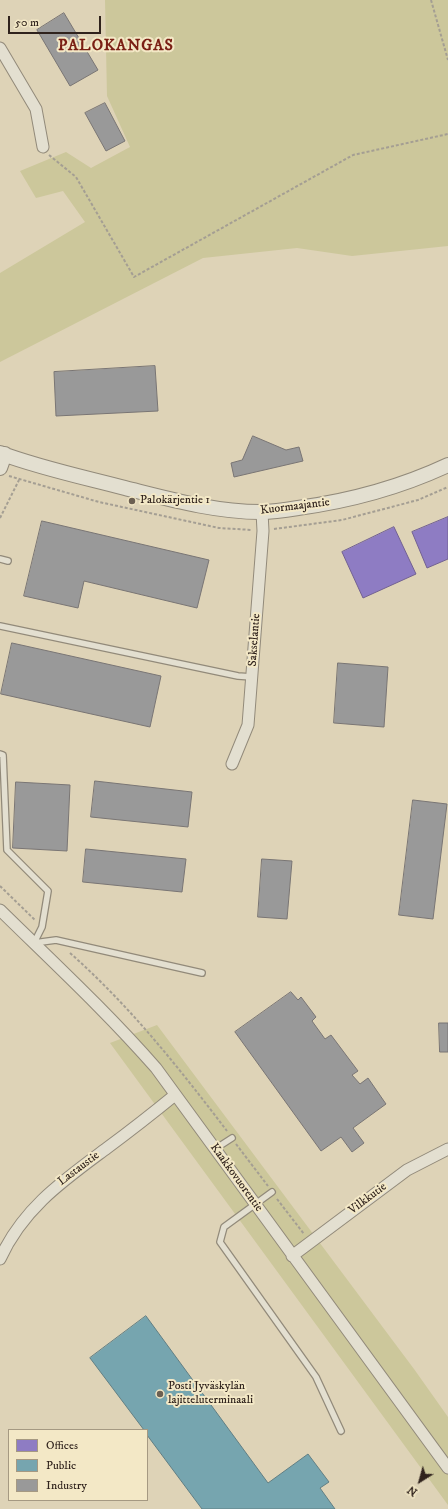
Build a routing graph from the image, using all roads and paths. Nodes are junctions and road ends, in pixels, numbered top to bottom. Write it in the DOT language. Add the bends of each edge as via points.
graph roads {
  1 [pos="431,0"];
  2 [pos="0,48"];
  3 [pos="448,60"];
  4 [pos="448,134"];
  5 [pos="43,147"];
  6 [pos="2,454"];
  7 [pos="448,465"];
  8 [pos="0,468"];
  9 [pos="19,480"];
  10 [pos="262,512"];
  11 [pos="0,518"];
  12 [pos="0,559"];
  13 [pos="8,561"];
  14 [pos="0,626"];
  15 [pos="252,677"];
  16 [pos="0,754"];
  17 [pos="232,764"];
  18 [pos="0,910"];
  19 [pos="34,943"];
  20 [pos="202,973"];
  21 [pos="175,1095"];
  22 [pos="232,1138"];
  23 [pos="215,1149"];
  24 [pos="448,1149"];
  25 [pos="272,1192"];
  26 [pos="256,1204"];
  27 [pos="292,1256"];
  28 [pos="0,1259"];
  29 [pos="341,1431"];
  30 [pos="448,1468"];
  1 -- 3 [label="path"];
  2 -- 5 [label="street" via="36,109"];
  4 -- 5 [label="path" via="353,154 134,278 76,177 44,152"];
  6 -- 8 [label="street"];
  6 -- 10 [label="street, Kuormaajantie" via="158,496 220,509"];
  7 -- 10 [label="street, Kuormaajantie" via="424,476 350,499"];
  9 -- 11 [label="path"];
  10 -- 15 [label="street, Sakselantie" via="263,531"];
  12 -- 13 [label="lane"];
  14 -- 15 [label="lane"];
  15 -- 17 [label="street, Sakselantie" via="248,725"];
  16 -- 19 [label="lane" via="3,755 7,850 48,891 42,926"];
  18 -- 19 [label="street, Kaakkovuorentie"];
  19 -- 20 [label="lane" via="56,940"];
  19 -- 21 [label="street, Kaakkovuorentie" via="135,1044"];
  21 -- 23 [label="street, Kaakkovuorentie"];
  21 -- 28 [label="street, Lastaustie" via="58,1185 25,1217"];
  22 -- 23 [label="lane"];
  23 -- 26 [label="street, Kaakkovuorentie"];
  24 -- 27 [label="street, Vilkkutie" via="407,1170"];
  25 -- 26 [label="lane"];
  26 -- 27 [label="street, Kaakkovuorentie"];
  26 -- 29 [label="lane" via="224,1227 220,1242 316,1377"];
  27 -- 30 [label="street, Kaakkovuorentie"];
}
